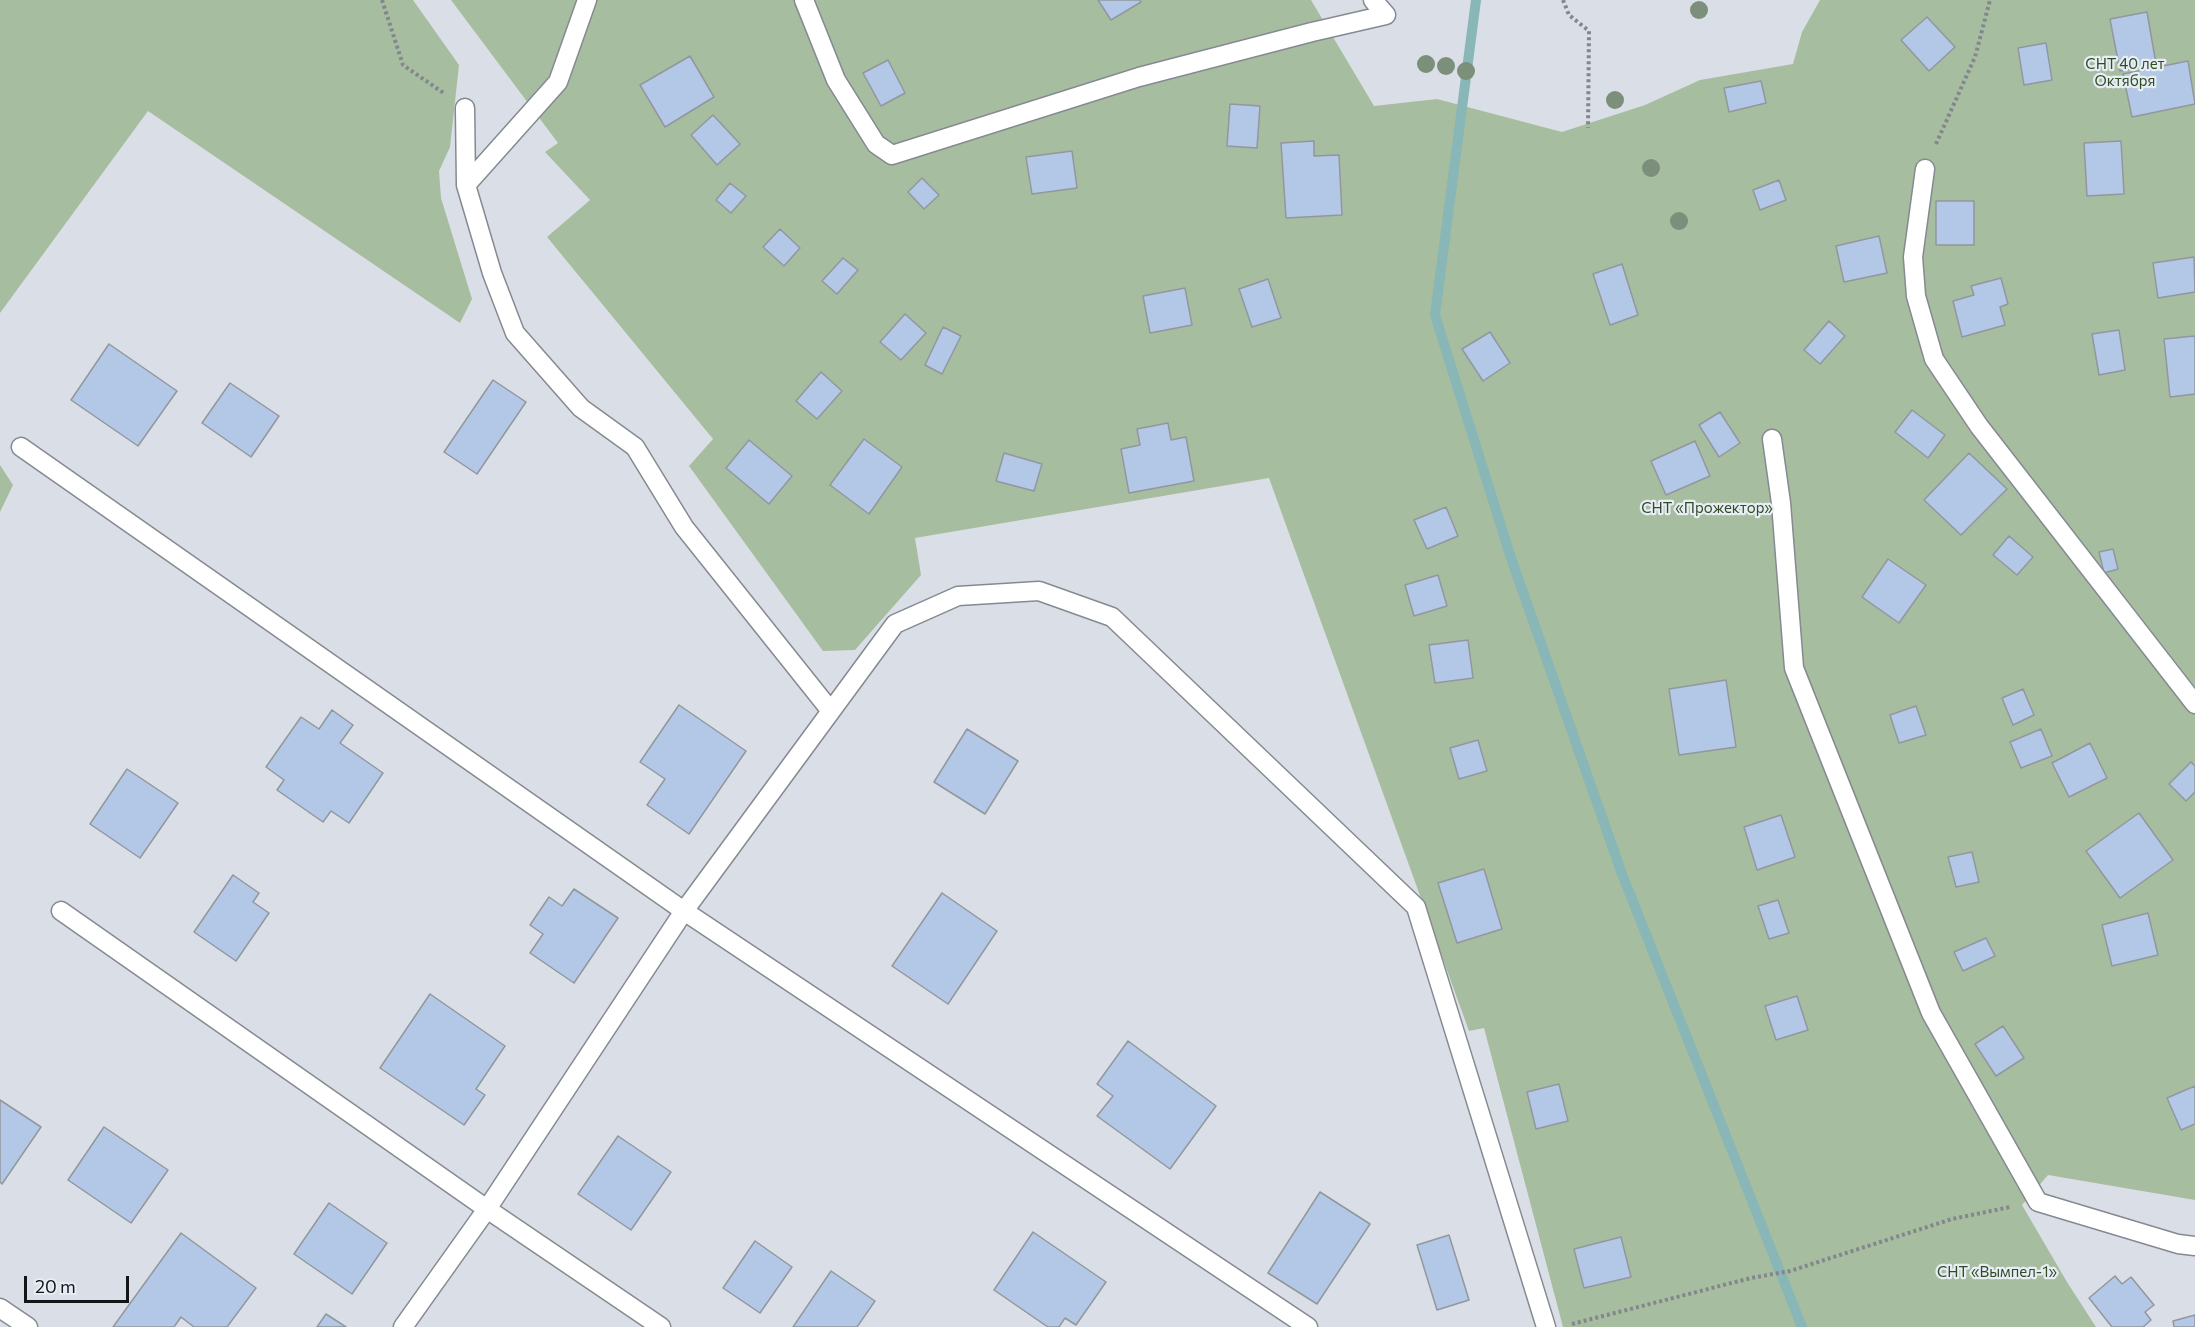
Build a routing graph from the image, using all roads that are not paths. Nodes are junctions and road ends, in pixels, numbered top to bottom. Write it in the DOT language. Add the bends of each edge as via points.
graph roads {
  1 [pos="586,0"];
  2 [pos="804,0"];
  3 [pos="1373,0"];
  4 [pos="465,108"];
  5 [pos="1925,169"];
  6 [pos="466,185"];
  7 [pos="1772,439"];
  8 [pos="21,447"];
  9 [pos="2195,704"];
  10 [pos="830,710"];
  11 [pos="61,911"];
  12 [pos="684,911"];
  13 [pos="487,1209"];
  14 [pos="2195,1245"];
  15 [pos="0,1308"];
  16 [pos="28,1327"];
  17 [pos="403,1327"];
  18 [pos="661,1327"];
  19 [pos="1308,1327"];
  20 [pos="1546,1327"];
  1 -- 6 [label="lane" via="558,82"];
  2 -- 3 [label="lane" via="836,80 876,144 892,155 1139,77 1386,15"];
  4 -- 6 [label="lane"];
  5 -- 9 [label="lane" via="1913,256 1916,296 1934,359 1979,426"];
  6 -- 10 [label="lane" via="515,333 581,408 634,447 684,527"];
  7 -- 14 [label="lane" via="1794,668 1931,1013 2038,1202 2178,1244"];
  8 -- 12 [label="lane"];
  10 -- 12 [label="lane"];
  10 -- 20 [label="lane" via="895,624 958,596 1039,591 1112,617 1416,907"];
  11 -- 13 [label="lane"];
  12 -- 13 [label="lane"];
  12 -- 19 [label="lane"];
  13 -- 17 [label="lane"];
  13 -- 18 [label="lane"];
  15 -- 16 [label="lane"];
}
